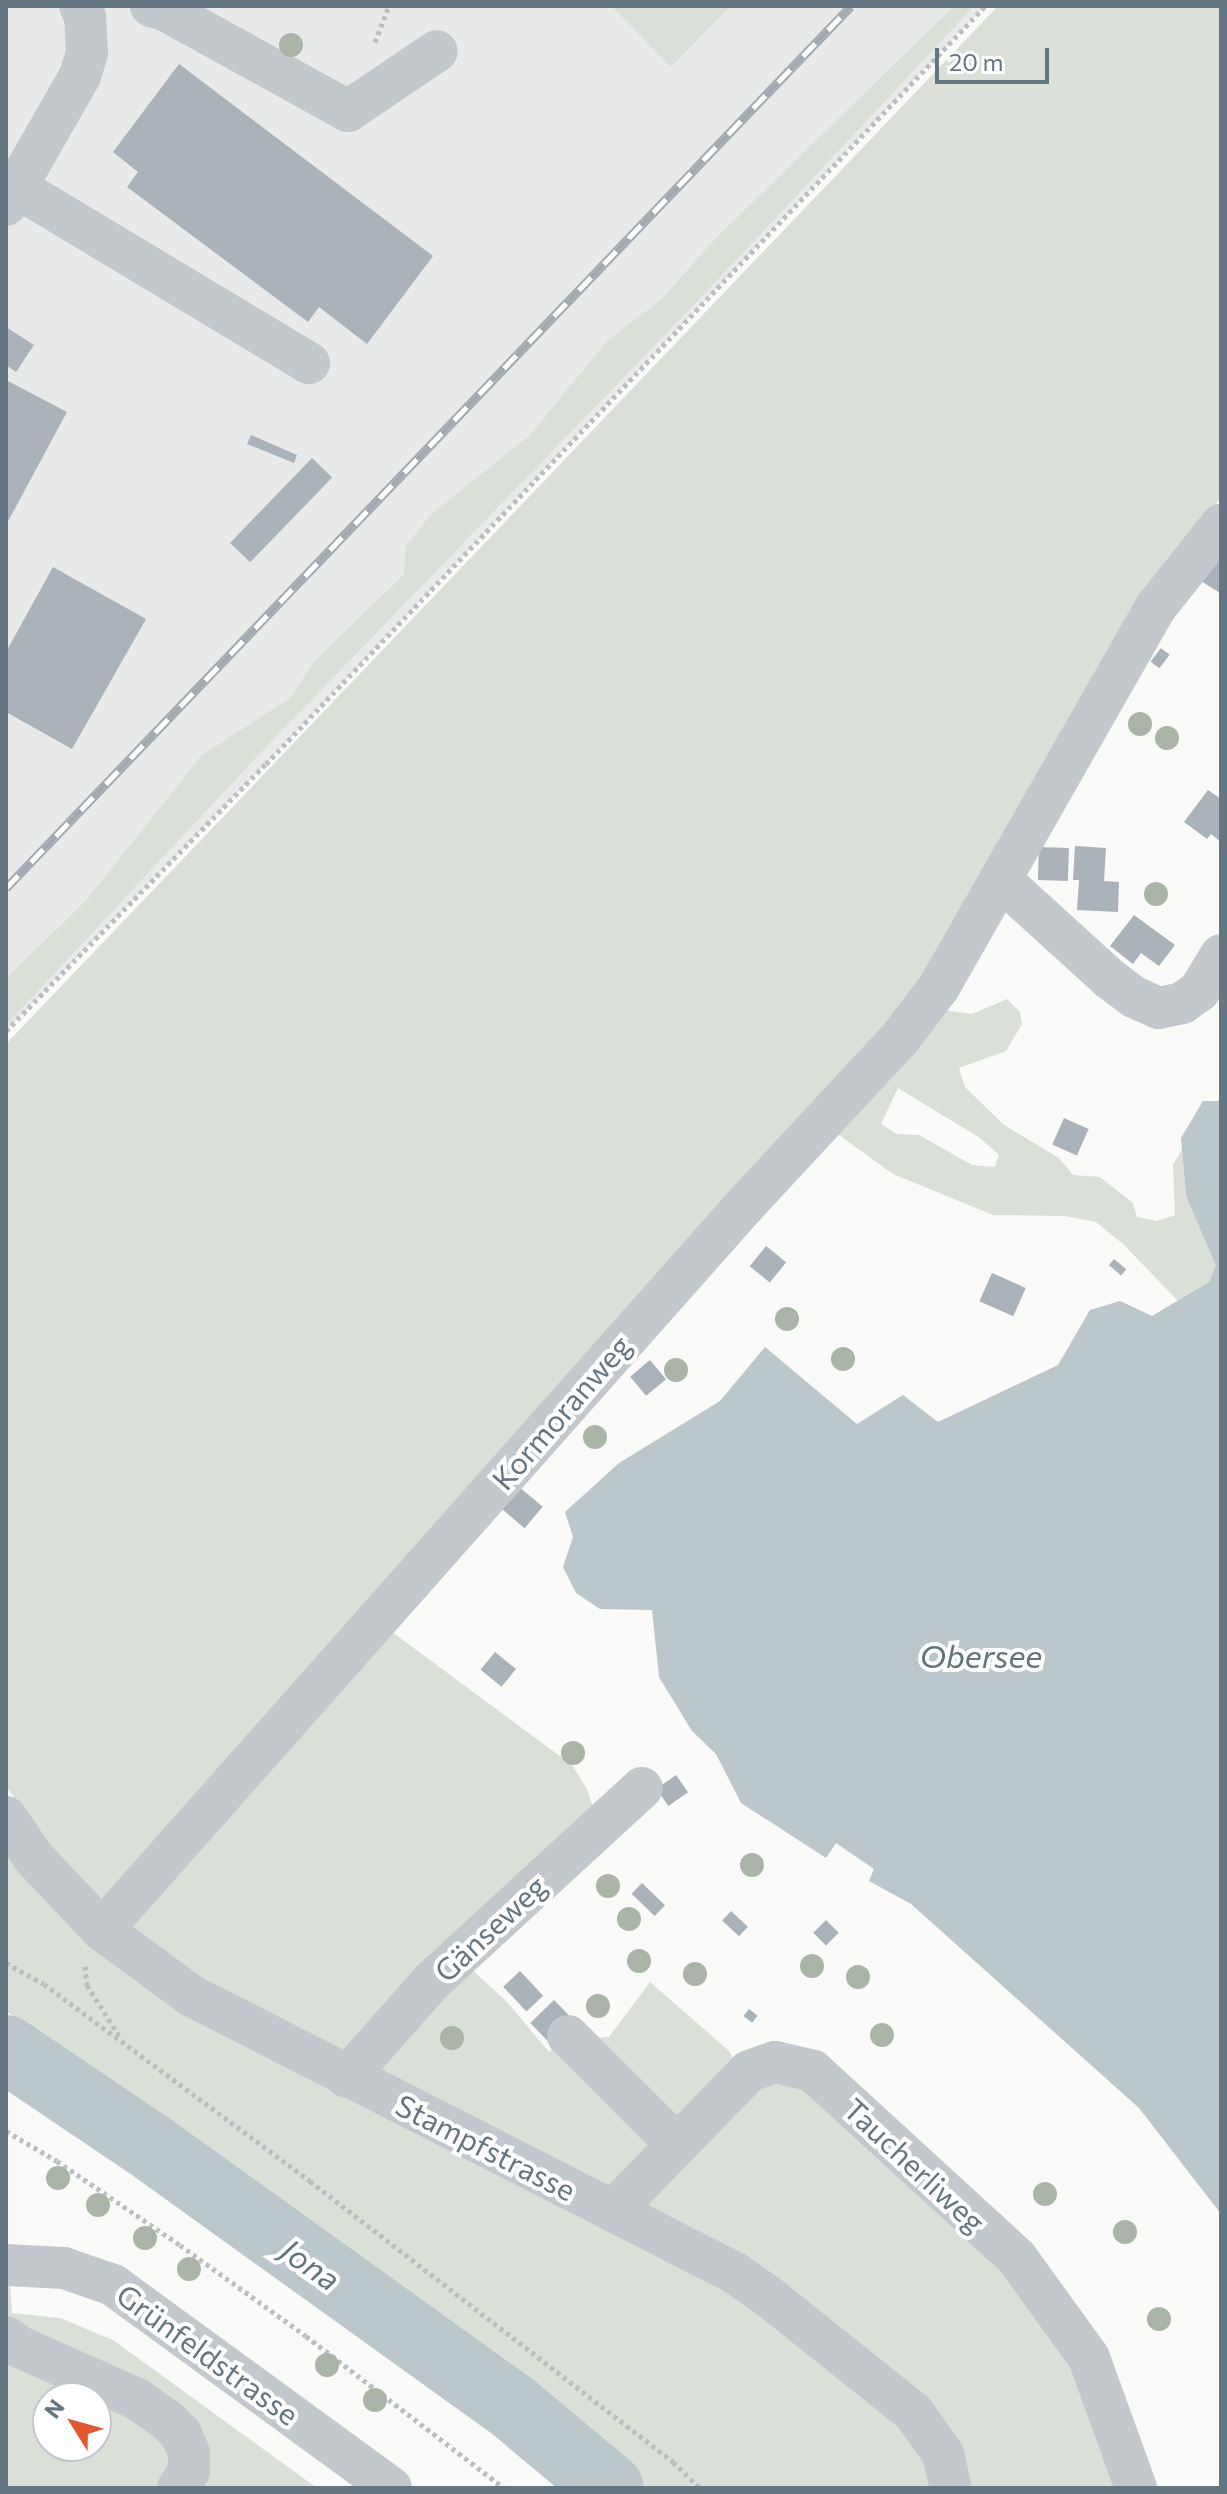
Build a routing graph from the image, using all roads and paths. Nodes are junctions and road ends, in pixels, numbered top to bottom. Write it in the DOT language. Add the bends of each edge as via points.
graph roads {
  1 [pos="123,6"];
  2 [pos="151,6"];
  3 [pos="985,6"];
  4 [pos="82,18"];
  5 [pos="437,51"];
  6 [pos="11,196"];
  7 [pos="309,363"];
  8 [pos="1221,525"];
  9 [pos="1000,879"];
  10 [pos="1221,955"];
  11 [pos="6,1031"];
  12 [pos="642,1788"];
  13 [pos="6,1817"];
  14 [pos="102,1930"];
  15 [pos="6,1963"];
  16 [pos="568,2036"];
  17 [pos="347,2077"];
  18 [pos="6,2131"];
  19 [pos="677,2145"];
  20 [pos="613,2211"];
  21 [pos="6,2265"];
  22 [pos="6,2337"];
  23 [pos="178,2488"];
  24 [pos="391,2488"];
  25 [pos="504,2488"];
  26 [pos="700,2488"];
  27 [pos="951,2488"];
  28 [pos="1136,2488"];
  1 -- 4 [label="street"];
  2 -- 5 [label="street" via="348,111"];
  3 -- 11 [label="path"];
  4 -- 6 [label="street" via="87,53 80,76"];
  6 -- 7 [label="street"];
  8 -- 9 [label="street, Kormoranweg" via="1156,607"];
  9 -- 10 [label="street" via="1110,979 1159,1008 1182,1003 1199,991"];
  9 -- 14 [label="street, Kormoranweg" via="939,987 901,1037 745,1205"];
  12 -- 17 [label="street, Gänseweg" via="432,1981"];
  13 -- 14 [label="street, Stampfstrasse" via="34,1858"];
  14 -- 17 [label="street, Stampfstrasse" via="192,1996"];
  15 -- 26 [label="path" via="44,1984 310,2181"];
  16 -- 19 [label="street"];
  17 -- 20 [label="street, Stampfstrasse"];
  18 -- 25 [label="path" via="192,2254"];
  19 -- 20 [label="street, Taucherliweg"];
  19 -- 28 [label="street, Taucherliweg" via="749,2071 775,2062 813,2071 1017,2258 1089,2358"];
  20 -- 27 [label="street, Stampfstrasse" via="735,2273 848,2359 920,2421 943,2454"];
  21 -- 24 [label="street, Grünfeldstrasse" via="64,2268 113,2285"];
  22 -- 23 [label="street" via="137,2399 167,2420 189,2453 189,2471"];
}
